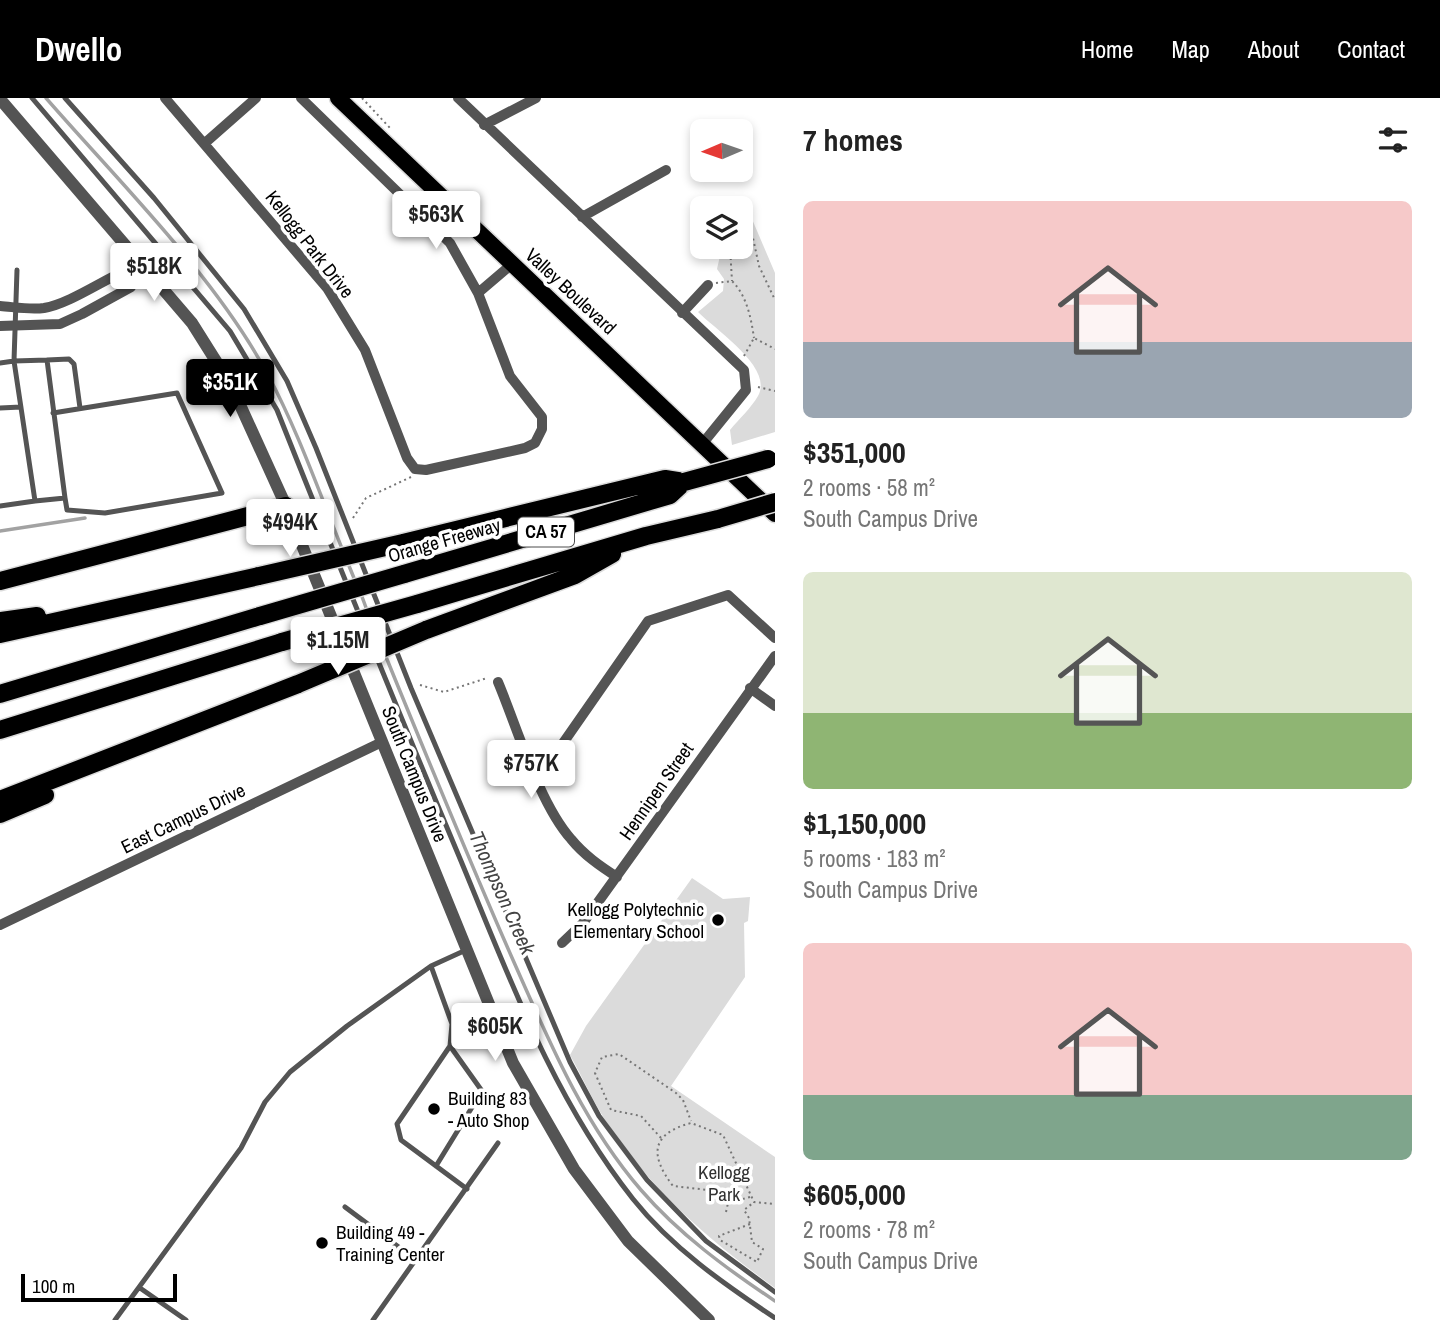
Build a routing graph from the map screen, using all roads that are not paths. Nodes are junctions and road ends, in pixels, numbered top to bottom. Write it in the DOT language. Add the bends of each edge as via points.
graph roads {
  1 [pos="32,98"];
  2 [pos="65,98"];
  3 [pos="166,98"];
  4 [pos="256,98"];
  5 [pos="301,98"];
  6 [pos="458,98"];
  7 [pos="536,98"];
  8 [pos="0,99"];
  9 [pos="343,100"];
  10 [pos="484,125"];
  11 [pos="205,143"];
  12 [pos="666,170"];
  13 [pos="582,217"];
  14 [pos="143,263"];
  15 [pos="512,264"];
  16 [pos="17,270"];
  17 [pos="708,285"];
  18 [pos="478,293"];
  19 [pos="0,306"];
  20 [pos="18,307"];
  21 [pos="682,313"];
  22 [pos="0,326"];
  23 [pos="16,327"];
  24 [pos="47,360"];
  25 [pos="14,361"];
  26 [pos="0,363"];
  27 [pos="21,407"];
  28 [pos="0,408"];
  29 [pos="80,408"];
  30 [pos="53,413"];
  31 [pos="703,443"];
  32 [pos="772,458"];
  33 [pos="684,482"];
  34 [pos="65,498"];
  35 [pos="35,500"];
  36 [pos="775,502"];
  37 [pos="0,506"];
  38 [pos="286,506"];
  39 [pos="775,514"];
  40 [pos="646,536"];
  41 [pos="0,581"];
  42 [pos="179,594"];
  43 [pos="0,621"];
  44 [pos="0,634"];
  45 [pos="775,638"];
  46 [pos="775,656"];
  47 [pos="498,682"];
  48 [pos="750,688"];
  49 [pos="0,694"];
  50 [pos="775,706"];
  51 [pos="0,730"];
  52 [pos="172,735"];
  53 [pos="382,742"];
  54 [pos="537,775"];
  55 [pos="0,800"];
  56 [pos="0,814"];
  57 [pos="617,877"];
  58 [pos="0,925"];
  59 [pos="562,943"];
  60 [pos="466,950"];
  61 [pos="431,966"];
  62 [pos="490,1010"];
  63 [pos="452,1024"];
  64 [pos="450,1046"];
  65 [pos="499,1143"];
  66 [pos="436,1166"];
  67 [pos="467,1188"];
  68 [pos="345,1207"];
  69 [pos="416,1260"];
  70 [pos="139,1288"];
  71 [pos="775,1293"];
  72 [pos="775,1318"];
  73 [pos="115,1320"];
  74 [pos="186,1320"];
  75 [pos="373,1320"];
  76 [pos="709,1320"];
  1 -- 72 [label="lane" via="222,321 277,410 524,1013 572,1113 635,1202 668,1236"];
  2 -- 71 [label="lane" via="244,309 287,381 485,866 570,1062 599,1116 646,1181 679,1216"];
  3 -- 11 [label="street, Kellogg Park Drive"];
  4 -- 11 [label="street"];
  5 -- 18 [label="street" via="450,243"];
  6 -- 10 [label="street"];
  7 -- 10 [label="street"];
  8 -- 14 [label="street, South Campus Drive"];
  9 -- 15 [label="main road, Valley Boulevard"];
  10 -- 13 [label="street"];
  11 -- 18 [label="street, Kellogg Park Drive" via="327,288 365,351 415,469 525,448 535,443 542,429 542,417 510,376"];
  12 -- 13 [label="street"];
  13 -- 21 [label="street"];
  14 -- 20 [label="street" via="44,308"];
  14 -- 23 [label="street" via="131,287 82,314 60,324"];
  14 -- 38 [label="street, South Campus Drive" via="191,323 231,385"];
  15 -- 18 [label="street"];
  15 -- 31 [label="main road, Valley Boulevard"];
  16 -- 20 [label="lane"];
  17 -- 21 [label="street"];
  19 -- 20 [label="street"];
  20 -- 23 [label="lane"];
  21 -- 31 [label="street" via="744,370 746,390"];
  22 -- 23 [label="street"];
  23 -- 25 [label="lane"];
  24 -- 25 [label="lane"];
  24 -- 29 [label="lane" via="69,359 74,364"];
  24 -- 30 [label="lane"];
  25 -- 26 [label="lane"];
  25 -- 27 [label="lane"];
  27 -- 28 [label="lane"];
  27 -- 35 [label="lane"];
  29 -- 30 [label="lane"];
  29 -- 34 [label="lane" via="177,393 222,493 105,513 66,510"];
  30 -- 34 [label="lane"];
  31 -- 39 [label="main road, Valley Boulevard"];
  32 -- 33 [label="highway, Orange Freeway / CA 57, bridge"];
  33 -- 42 [label="highway, bridge" via="665,479"];
  33 -- 49 [label="highway, Orange Freeway / CA 57, bridge" via="670,495"];
  34 -- 35 [label="lane"];
  35 -- 37 [label="lane"];
  36 -- 40 [label="highway, CA 57, bridge"];
  38 -- 41 [label="highway"];
  38 -- 53 [label="street, South Campus Drive"];
  40 -- 51 [label="highway, CA 57, bridge"];
  40 -- 52 [label="highway, bridge" via="575,575 426,630"];
  42 -- 43 [label="highway"];
  42 -- 44 [label="highway"];
  45 -- 54 [label="street" via="727,595 648,621"];
  46 -- 48 [label="street, Hennipen Street"];
  47 -- 54 [label="street"];
  48 -- 50 [label="street"];
  48 -- 57 [label="street, Hennipen Street"];
  52 -- 55 [label="highway"];
  52 -- 56 [label="highway"];
  53 -- 58 [label="street, East Campus Drive"];
  53 -- 60 [label="street, South Campus Drive"];
  54 -- 57 [label="street" via="569,838"];
  57 -- 59 [label="street, Hennipen Street"];
  60 -- 61 [label="lane"];
  60 -- 62 [label="street, South Campus Drive"];
  61 -- 63 [label="lane"];
  61 -- 70 [label="lane" via="290,1072"];
  62 -- 63 [label="lane"];
  62 -- 76 [label="street, South Campus Drive" via="513,1063 574,1169 628,1241"];
  63 -- 64 [label="lane"];
  64 -- 66 [label="lane" via="482,1091"];
  64 -- 66 [label="lane" via="397,1124 401,1140"];
  65 -- 67 [label="lane"];
  66 -- 67 [label="lane"];
  67 -- 69 [label="lane"];
  68 -- 69 [label="lane"];
  69 -- 75 [label="lane"];
  70 -- 73 [label="lane"];
  70 -- 74 [label="lane"];
}
